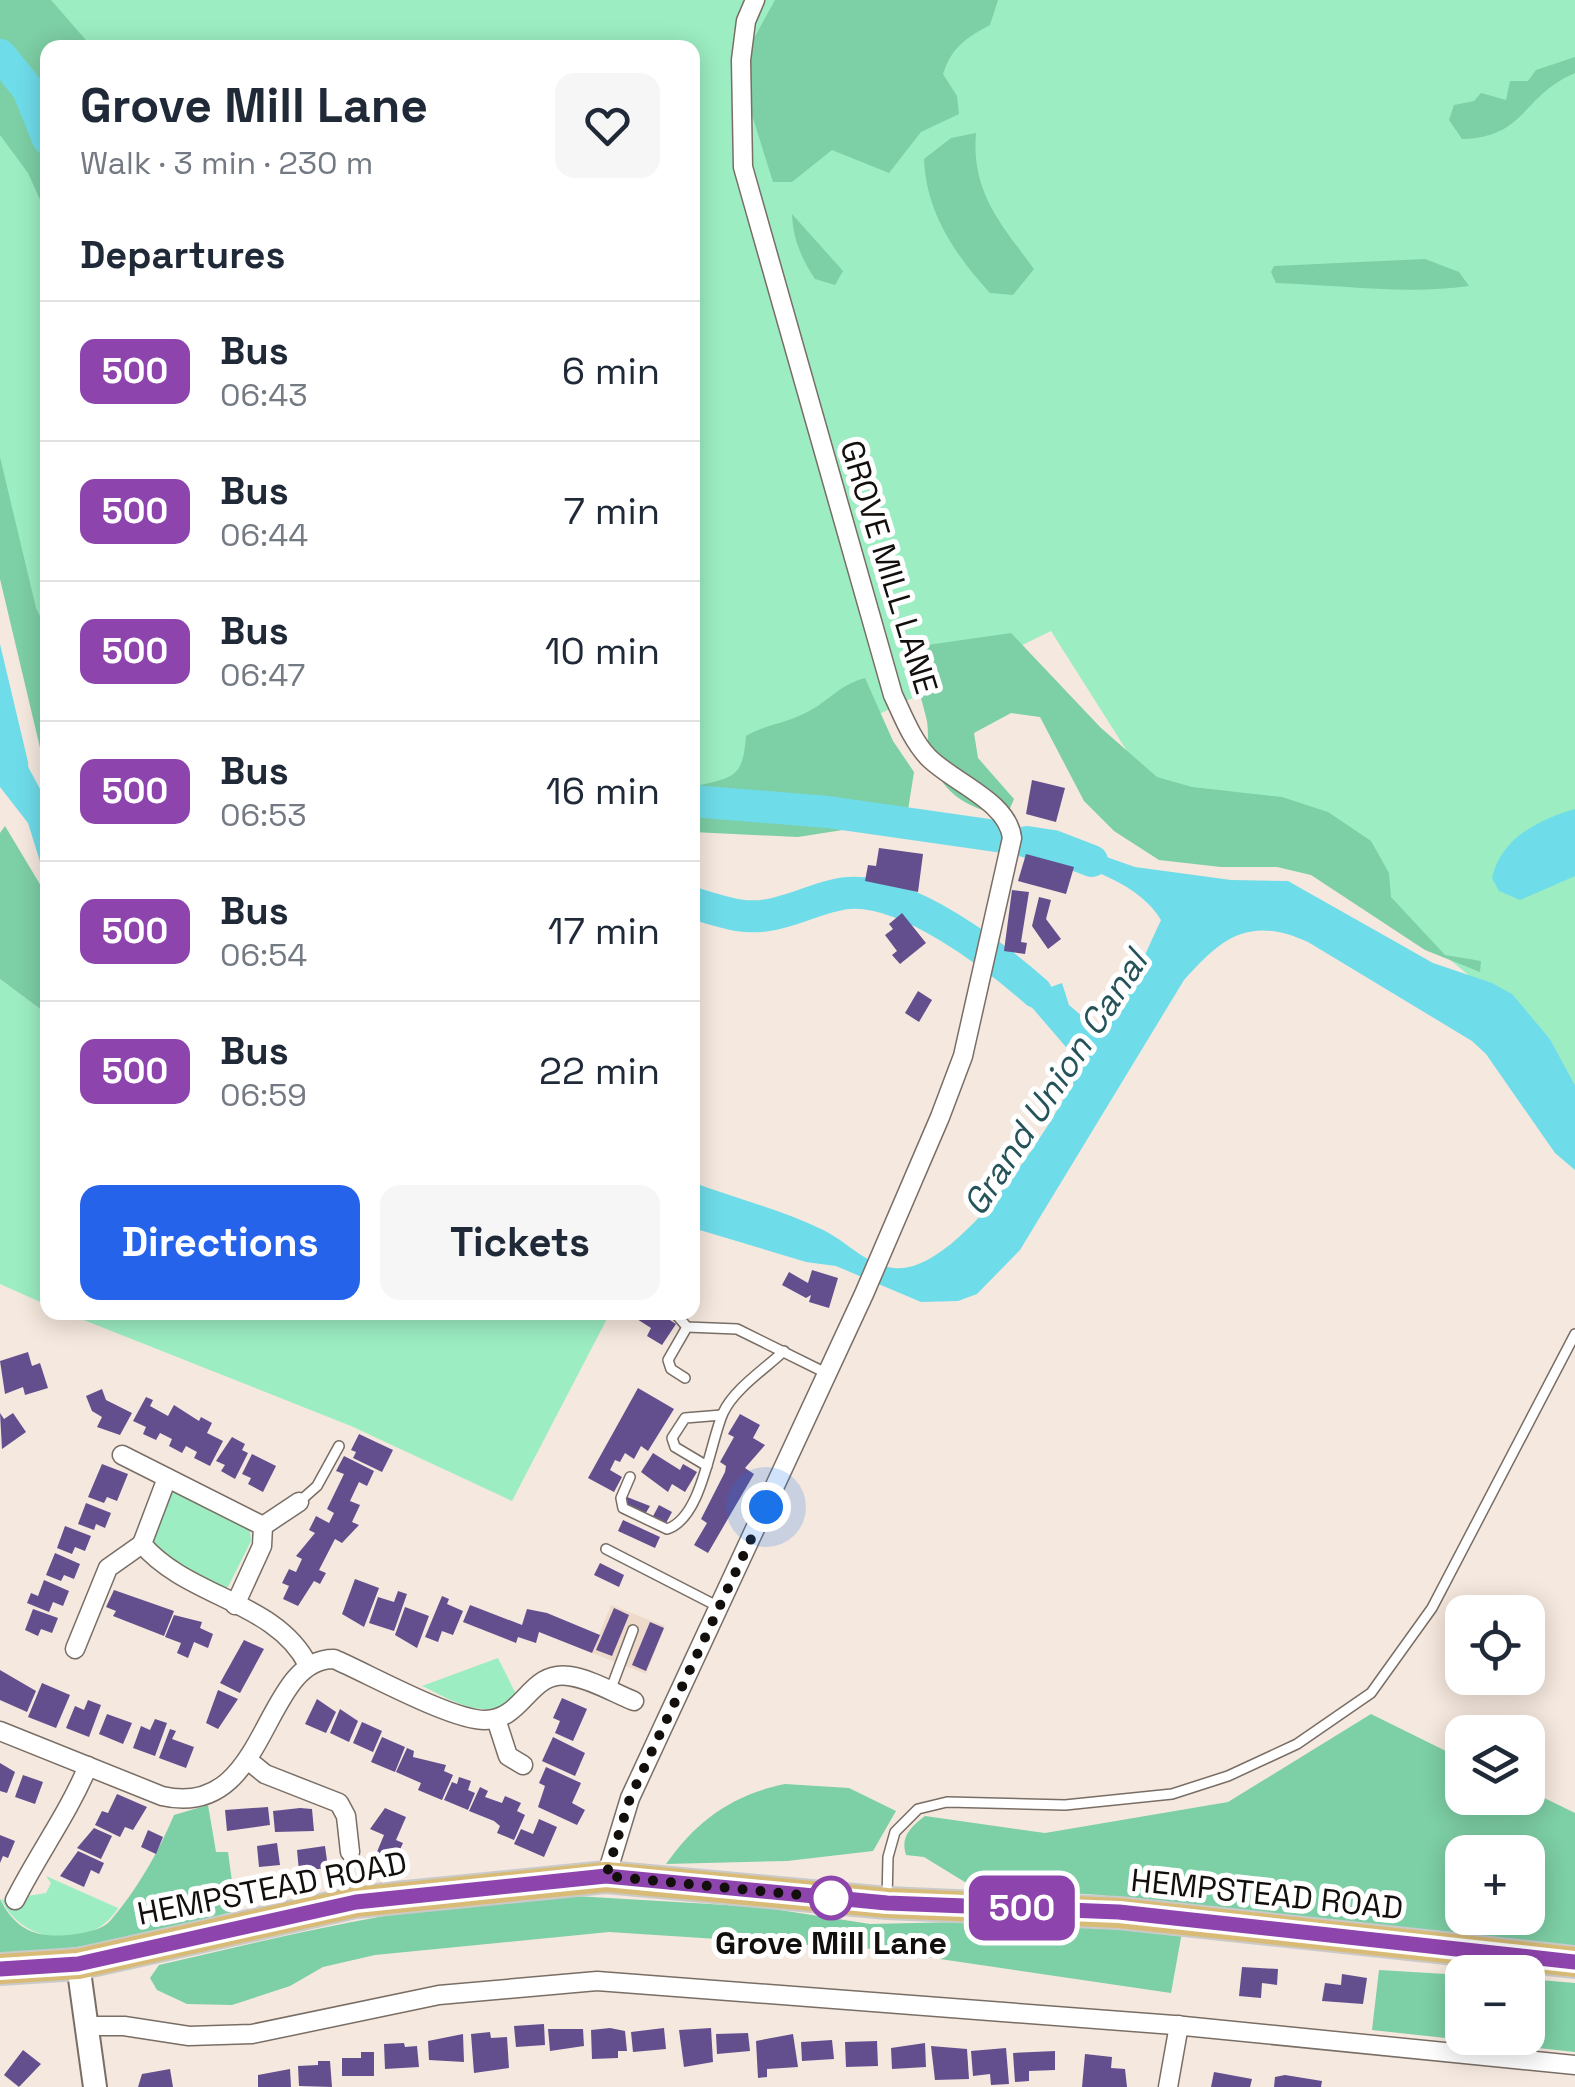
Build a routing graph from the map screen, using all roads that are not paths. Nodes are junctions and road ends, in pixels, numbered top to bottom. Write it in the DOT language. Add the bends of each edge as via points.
graph roads {
  1 [pos="755,0"];
  2 [pos="681,1320"];
  3 [pos="687,1327"];
  4 [pos="1575,1334"];
  5 [pos="784,1351"];
  6 [pos="828,1374"];
  7 [pos="686,1378"];
  8 [pos="722,1415"];
  9 [pos="339,1446"];
  10 [pos="122,1455"];
  11 [pos="707,1466"];
  12 [pos="630,1477"];
  13 [pos="167,1478"];
  14 [pos="299,1502"];
  15 [pos="263,1526"];
  16 [pos="142,1544"];
  17 [pos="606,1549"];
  18 [pos="235,1605"];
  19 [pos="719,1607"];
  20 [pos="633,1630"];
  21 [pos="75,1648"];
  22 [pos="308,1665"];
  23 [pos="610,1691"];
  24 [pos="634,1701"];
  25 [pos="496,1719"];
  26 [pos="0,1730"];
  27 [pos="249,1760"];
  28 [pos="523,1765"];
  29 [pos="88,1766"];
  30 [pos="350,1852"];
  31 [pos="606,1876"];
  32 [pos="15,1900"];
  33 [pos="887,1903"];
  34 [pos="1575,1962"];
  35 [pos="78,1964"];
  36 [pos="0,1969"];
  37 [pos="86,2026"];
  38 [pos="1179,2026"];
  39 [pos="1575,2065"];
  40 [pos="95,2087"];
  41 [pos="1168,2087"];
  1 -- 6 [label="street, GROVE MILL LANE" via="742,60 744,167 893,695 927,756 1010,825 963,1056"];
  2 -- 3 [label="lane"];
  3 -- 5 [label="lane" via="737,1330"];
  3 -- 7 [label="lane" via="668,1360"];
  4 -- 33 [label="lane" via="1432,1608 1371,1692 1270,1758 1172,1794 1064,1805 947,1802 918,1809 895,1832"];
  5 -- 6 [label="lane"];
  5 -- 8 [label="lane"];
  6 -- 19 [label="street, GROVE MILL LANE"];
  8 -- 11 [label="lane"];
  8 -- 11 [label="lane" via="685,1418 672,1438"];
  9 -- 14 [label="lane" via="318,1486"];
  10 -- 13 [label="street"];
  11 -- 12 [label="lane" via="680,1522 667,1530 623,1508"];
  13 -- 15 [label="street"];
  13 -- 16 [label="street"];
  14 -- 15 [label="street"];
  15 -- 18 [label="street" via="262,1546"];
  16 -- 18 [label="street" via="162,1564"];
  16 -- 21 [label="street" via="108,1568"];
  17 -- 19 [label="lane"];
  18 -- 22 [label="street" via="286,1631"];
  19 -- 31 [label="street, GROVE MILL LANE" via="630,1798"];
  20 -- 23 [label="lane"];
  22 -- 25 [label="street" via="334,1659 467,1717"];
  22 -- 27 [label="street"];
  23 -- 24 [label="street"];
  23 -- 25 [label="street" via="555,1676 538,1682 520,1705"];
  25 -- 28 [label="street" via="508,1756"];
  26 -- 29 [label="street"];
  27 -- 29 [label="street" via="217,1786 180,1798"];
  27 -- 30 [label="street" via="265,1774 339,1803"];
  29 -- 32 [label="street"];
  31 -- 33 [label="main road, HEMPSTEAD ROAD"];
  31 -- 35 [label="main road, HEMPSTEAD ROAD" via="356,1902"];
  33 -- 34 [label="main road, HEMPSTEAD ROAD" via="1119,1912"];
  35 -- 36 [label="main road, HEMPSTEAD ROAD"];
  35 -- 37 [label="street"];
  37 -- 38 [label="street" via="189,2036 252,2034 439,1994 597,1981"];
  37 -- 40 [label="street"];
  38 -- 39 [label="street"];
  38 -- 41 [label="street"];
}
